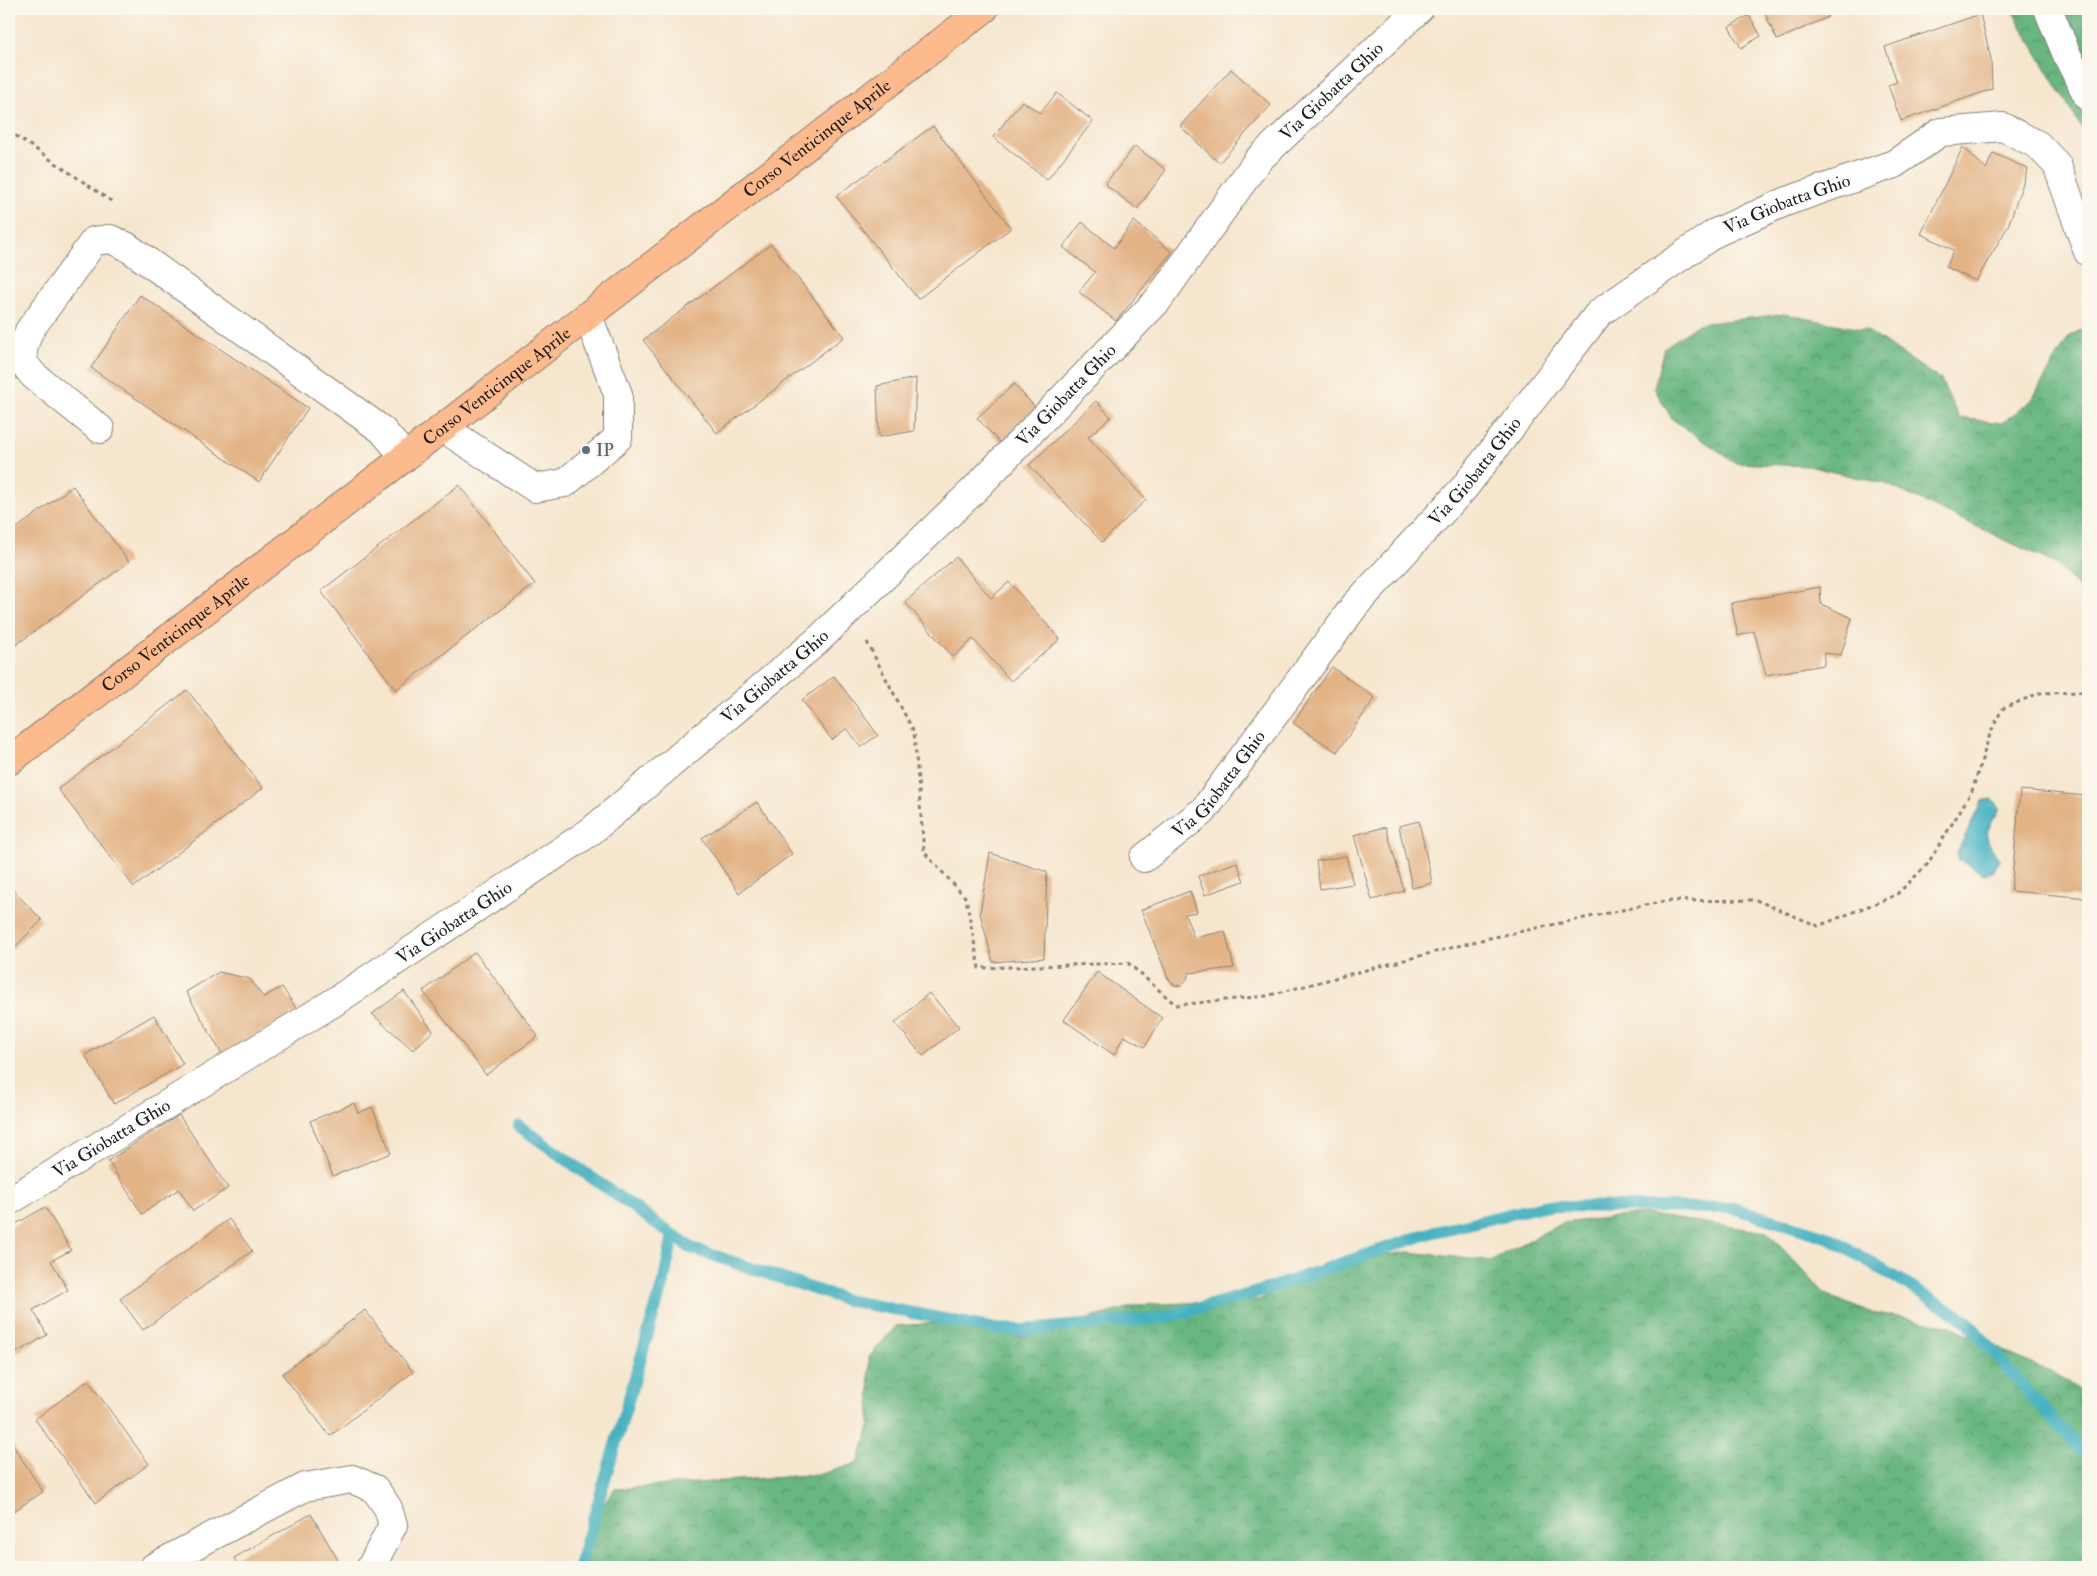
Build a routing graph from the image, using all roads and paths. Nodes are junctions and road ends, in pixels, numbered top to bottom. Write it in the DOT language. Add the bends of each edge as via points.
graph roads {
  1 [pos="984,9"];
  2 [pos="1419,9"];
  3 [pos="2048,9"];
  4 [pos="2088,97"];
  5 [pos="2088,252"];
  6 [pos="588,316"];
  7 [pos="443,428"];
  8 [pos="100,429"];
  9 [pos="405,457"];
  10 [pos="850,609"];
  11 [pos="2088,692"];
  12 [pos="9,761"];
  13 [pos="1144,858"];
  14 [pos="9,1201"];
  15 [pos="154,1567"];
  16 [pos="371,1567"];
  1 -- 6 [label="main road, Corso Venticinque Aprile"];
  2 -- 10 [label="street, Via Giobatta Ghio" via="1258,160 1158,300 975,489"];
  3 -- 4 [label="street"];
  5 -- 13 [label="street, Via Giobatta Ghio" via="2057,166 2038,146 2003,127 1941,132 1894,164 1786,202 1715,233 1599,313 1464,488 1356,604 1204,810"];
  6 -- 7 [label="main road, Corso Venticinque Aprile"];
  6 -- 7 [label="street" via="618,394 618,438 565,483 535,488"];
  7 -- 9 [label="main road, Corso Venticinque Aprile"];
  8 -- 9 [label="street" via="33,375 22,361 29,331 94,242 110,239 126,246 382,430"];
  9 -- 12 [label="main road, Corso Venticinque Aprile"];
  10 -- 11 [label="path" via="914,732 924,852 966,898 979,968 1128,963 1176,1005 1266,996 1485,940 1665,901 1756,900 1818,926 1896,895 1927,865 1972,791 1990,734 2002,709 2039,693"];
  10 -- 14 [label="street, Via Giobatta Ghio" via="590,832 331,1004"];
  15 -- 16 [label="street" via="305,1488 352,1479 375,1489 388,1508 393,1525"];
}
